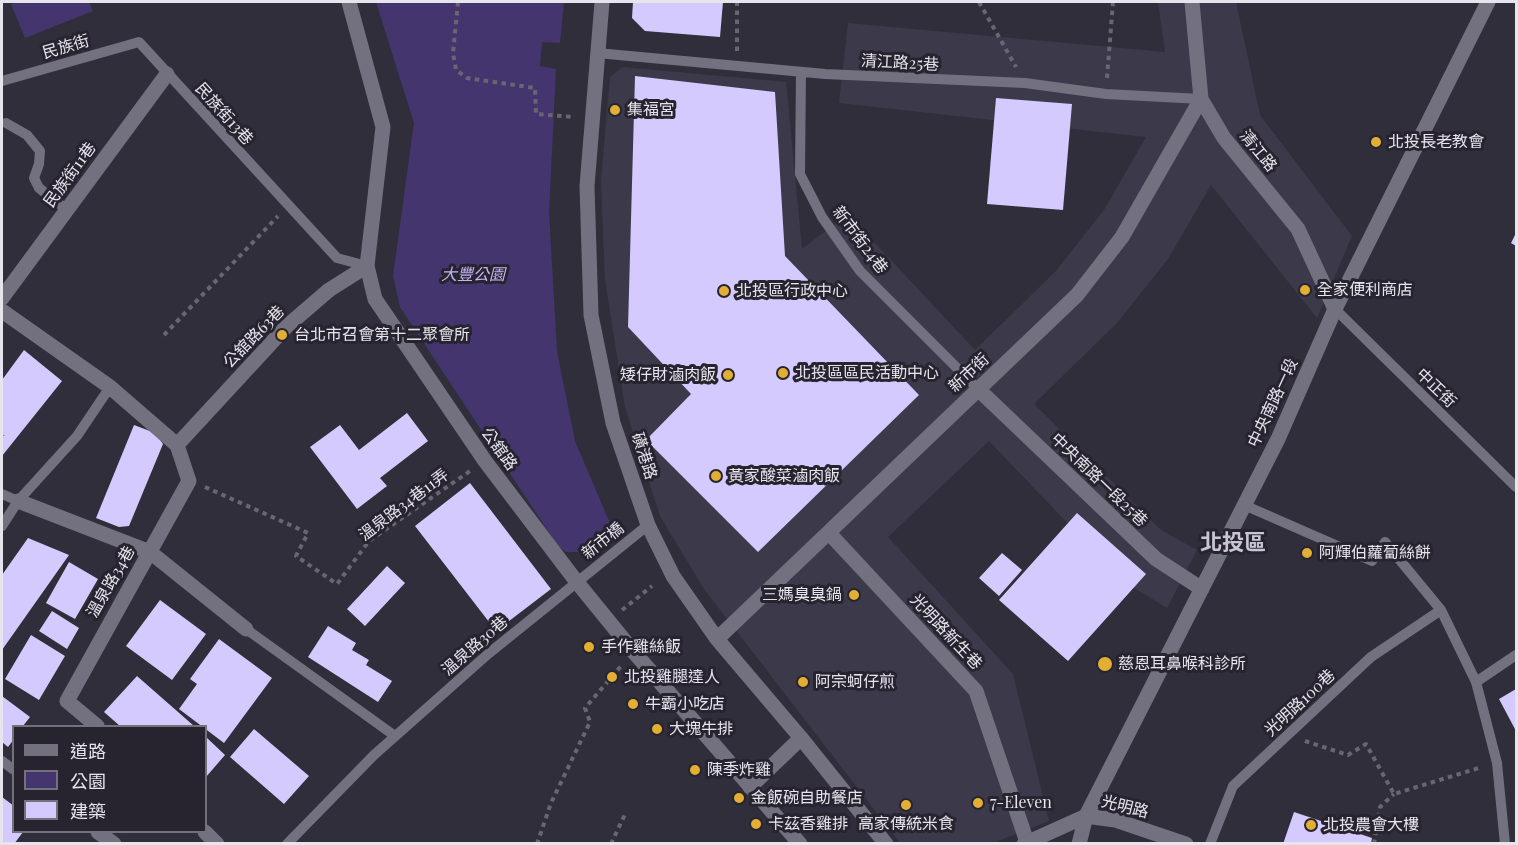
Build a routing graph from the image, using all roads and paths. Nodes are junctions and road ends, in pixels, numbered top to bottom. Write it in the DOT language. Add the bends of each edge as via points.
graph roads {
  1 [pos="349,2"];
  2 [pos="458,2"];
  3 [pos="602,2"];
  4 [pos="737,2"];
  5 [pos="980,2"];
  6 [pos="1113,2"];
  7 [pos="1192,2"];
  8 [pos="1488,2"];
  9 [pos="139,42"];
  10 [pos="597,52"];
  11 [pos="736,66"];
  12 [pos="801,72"];
  13 [pos="167,74"];
  14 [pos="2,81"];
  15 [pos="1026,83"];
  16 [pos="1106,94"];
  17 [pos="1201,99"];
  18 [pos="591,120"];
  19 [pos="6,123"];
  20 [pos="287,206"];
  21 [pos="67,210"];
  22 [pos="367,266"];
  23 [pos="2,298"];
  24 [pos="1335,309"];
  25 [pos="2,311"];
  26 [pos="164,335"];
  27 [pos="110,387"];
  28 [pos="978,389"];
  29 [pos="177,445"];
  30 [pos="485,461"];
  31 [pos="189,481"];
  32 [pos="1516,487"];
  33 [pos="2,494"];
  34 [pos="18,501"];
  35 [pos="1244,505"];
  36 [pos="648,525"];
  37 [pos="2,526"];
  38 [pos="829,533"];
  39 [pos="150,552"];
  40 [pos="576,581"];
  41 [pos="652,586"];
  42 [pos="1202,589"];
  43 [pos="1441,610"];
  44 [pos="615,615"];
  45 [pos="246,628"];
  46 [pos="717,639"];
  47 [pos="633,651"];
  48 [pos="1516,655"];
  49 [pos="1476,682"];
  50 [pos="96,725"];
  51 [pos="1286,735"];
  52 [pos="395,736"];
  53 [pos="801,738"];
  54 [pos="1497,763"];
  55 [pos="750,787"];
  56 [pos="1394,794"];
  57 [pos="626,812"];
  58 [pos="1086,816"];
  59 [pos="101,833"];
  60 [pos="114,843"];
  61 [pos="287,843"];
  62 [pos="537,843"];
  63 [pos="611,843"];
  64 [pos="800,843"];
  65 [pos="886,843"];
  66 [pos="1026,843"];
  67 [pos="1079,843"];
  68 [pos="1186,843"];
  69 [pos="1210,843"];
  70 [pos="1374,843"];
  71 [pos="1506,843"];
  1 -- 22 [label="street, 公舘路" via="383,127"];
  2 -- 18 [label="path" via="453,53 456,70 467,78 535,87 536,114"];
  3 -- 10 [label="street, 磺港路"];
  4 -- 11 [label="path"];
  5 -- 15 [label="path"];
  6 -- 16 [label="path"];
  7 -- 17 [label="street, 清江路"];
  8 -- 24 [label="street, 中央南路一段"];
  9 -- 13 [label="lane, 民族街13巷"];
  9 -- 14 [label="lane, 民族街"];
  10 -- 11 [label="lane, 清江路25巷"];
  10 -- 18 [label="street, 磺港路"];
  11 -- 12 [label="lane, 清江路25巷"];
  12 -- 15 [label="lane, 清江路25巷"];
  12 -- 28 [label="lane, 新市街24巷" via="800,174 822,217 860,271"];
  13 -- 20 [label="lane, 民族街13巷"];
  13 -- 21 [label="street, 民族街11巷"];
  15 -- 16 [label="lane, 清江路25巷"];
  16 -- 17 [label="lane, 清江路25巷"];
  17 -- 24 [label="street, 清江路" via="1224,138 1298,229"];
  17 -- 28 [label="street, 新市街" via="1116,245 1077,295"];
  18 -- 36 [label="street, 磺港路" via="587,186 591,315 614,423"];
  19 -- 21 [label="lane" via="27,135 40,152 34,178 39,188"];
  20 -- 22 [label="lane, 民族街13巷" via="337,258"];
  20 -- 26 [label="path"];
  21 -- 23 [label="street, 民族街11巷"];
  22 -- 29 [label="street, 公舘路63巷" via="329,290 286,327"];
  22 -- 30 [label="street, 公舘路" via="375,298"];
  24 -- 32 [label="lane, 中正街"];
  24 -- 35 [label="street, 中央南路一段" via="1278,439"];
  25 -- 27 [label="street"];
  27 -- 29 [label="street"];
  27 -- 34 [label="lane" via="77,436"];
  28 -- 38 [label="street, 新市街"];
  28 -- 42 [label="street, 中央南路一段25巷" via="1156,559"];
  29 -- 31 [label="street"];
  30 -- 31 [label="path, 溫泉路34巷11弄" via="369,541 337,584 296,556 308,533"];
  30 -- 40 [label="street, 公舘路"];
  31 -- 39 [label="street, 溫泉路34巷"];
  33 -- 34 [label="lane"];
  34 -- 37 [label="lane"];
  34 -- 39 [label="street"];
  35 -- 42 [label="street, 中央南路一段"];
  35 -- 43 [label="lane" via="1371,561 1385,542"];
  36 -- 40 [label="lane, 新市橋"];
  36 -- 46 [label="street, 磺港路" via="673,576"];
  38 -- 46 [label="street, 新市街"];
  38 -- 66 [label="street, 光明路新生巷" via="976,691"];
  39 -- 45 [label="street"];
  39 -- 50 [label="street, 溫泉路34巷" via="67,701"];
  40 -- 47 [label="street, 公舘路"];
  40 -- 52 [label="lane, 溫泉路30巷"];
  41 -- 44 [label="path"];
  42 -- 58 [label="street, 中央南路一段"];
  43 -- 49 [label="lane"];
  43 -- 51 [label="lane, 光明路100巷" via="1371,657"];
  45 -- 52 [label="lane"];
  46 -- 53 [label="street, 磺港路"];
  47 -- 55 [label="street, 公舘路"];
  47 -- 62 [label="path" via="585,708 590,722 551,803"];
  48 -- 49 [label="lane"];
  49 -- 54 [label="lane"];
  51 -- 56 [label="path" via="1348,754 1366,744"];
  51 -- 69 [label="lane, 光明路100巷" via="1233,786"];
  52 -- 61 [label="lane, 溫泉路30巷"];
  53 -- 55 [label="street"];
  53 -- 65 [label="street, 磺港路"];
  54 -- 56 [label="path"];
  54 -- 71 [label="lane"];
  55 -- 64 [label="street, 公舘路"];
  56 -- 70 [label="path" via="1380,807"];
  57 -- 63 [label="path"];
  58 -- 66 [label="street, 光明路"];
  58 -- 67 [label="street, 中央南路一段"];
  58 -- 68 [label="street, 光明路" via="1114,820"];
  59 -- 60 [label="street"];
}
